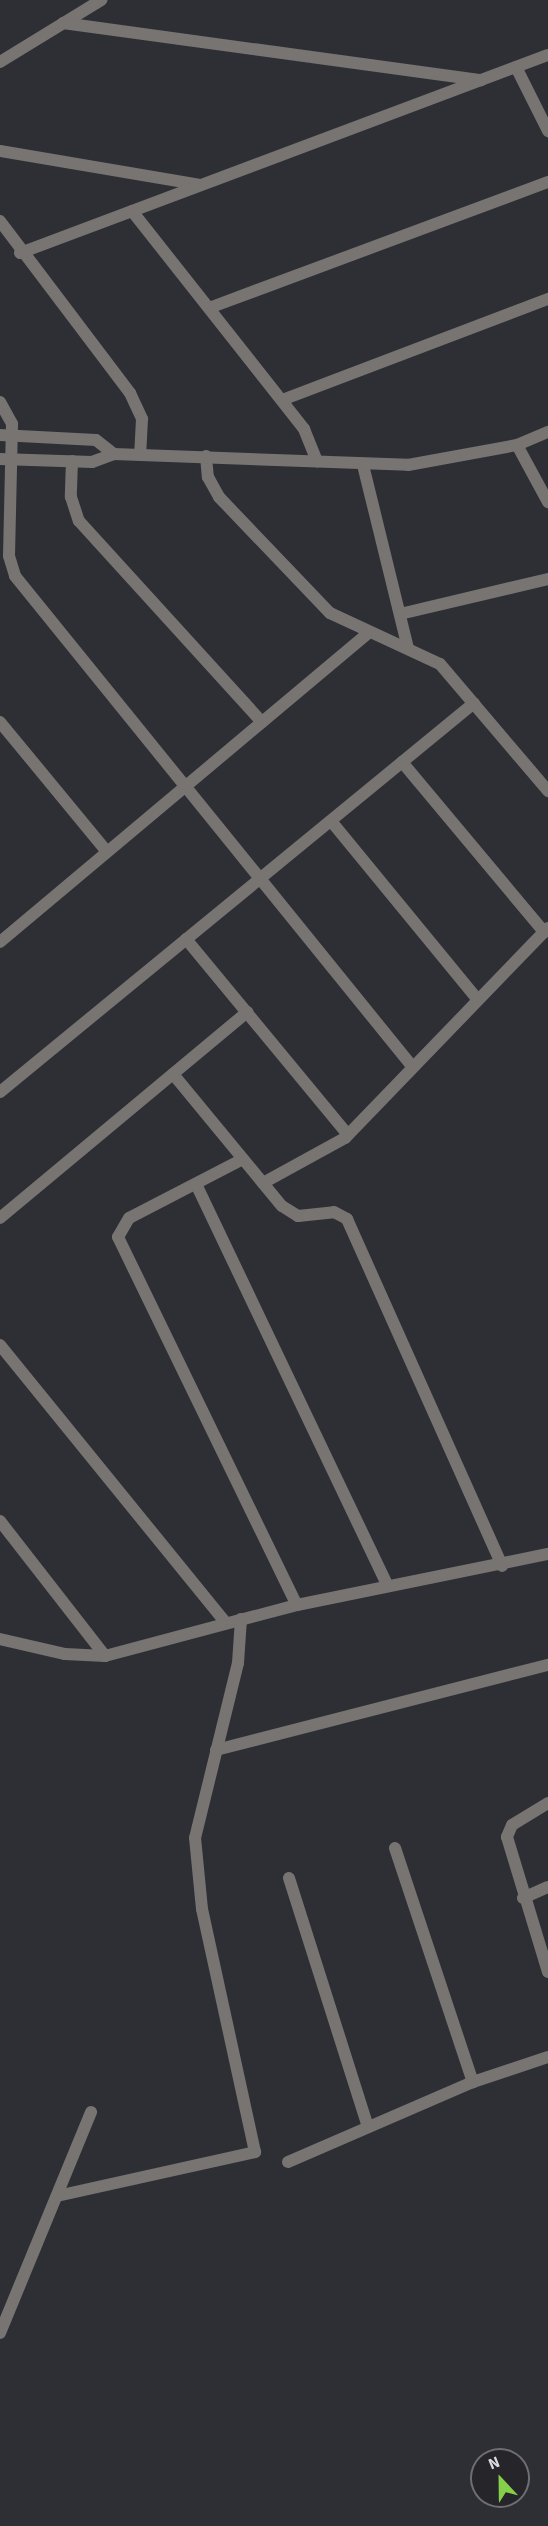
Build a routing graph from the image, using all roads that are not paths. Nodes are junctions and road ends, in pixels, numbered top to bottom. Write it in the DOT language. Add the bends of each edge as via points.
graph roads {
  1 [pos="101,0"];
  2 [pos="63,24"];
  3 [pos="548,56"];
  4 [pos="0,62"];
  5 [pos="516,67"];
  6 [pos="483,80"];
  7 [pos="548,131"];
  8 [pos="0,151"];
  9 [pos="548,182"];
  10 [pos="201,185"];
  11 [pos="132,212"];
  12 [pos="0,221"];
  13 [pos="20,253"];
  14 [pos="548,299"];
  15 [pos="209,308"];
  16 [pos="282,400"];
  17 [pos="0,402"];
  18 [pos="548,432"];
  19 [pos="6,435"];
  20 [pos="517,445"];
  21 [pos="114,454"];
  22 [pos="140,455"];
  23 [pos="206,456"];
  24 [pos="5,459"];
  25 [pos="317,461"];
  26 [pos="72,462"];
  27 [pos="363,465"];
  28 [pos="548,502"];
  29 [pos="5,565"];
  30 [pos="548,579"];
  31 [pos="400,614"];
  32 [pos="367,634"];
  33 [pos="408,648"];
  34 [pos="474,703"];
  35 [pos="0,722"];
  36 [pos="262,722"];
  37 [pos="402,762"];
  38 [pos="185,786"];
  39 [pos="548,790"];
  40 [pos="331,820"];
  41 [pos="107,852"];
  42 [pos="260,879"];
  43 [pos="546,930"];
  44 [pos="186,939"];
  45 [pos="0,942"];
  46 [pos="477,999"];
  47 [pos="247,1012"];
  48 [pos="411,1065"];
  49 [pos="173,1074"];
  50 [pos="0,1092"];
  51 [pos="348,1135"];
  52 [pos="243,1159"];
  53 [pos="263,1183"];
  54 [pos="196,1184"];
  55 [pos="0,1218"];
  56 [pos="0,1346"];
  57 [pos="0,1521"];
  58 [pos="548,1554"];
  59 [pos="502,1566"];
  60 [pos="388,1586"];
  61 [pos="297,1605"];
  62 [pos="241,1619"];
  63 [pos="225,1622"];
  64 [pos="0,1639"];
  65 [pos="105,1656"];
  66 [pos="548,1665"];
  67 [pos="216,1749"];
  68 [pos="548,1803"];
  69 [pos="395,1848"];
  70 [pos="289,1878"];
  71 [pos="548,1887"];
  72 [pos="523,1898"];
  73 [pos="547,1968"];
  74 [pos="548,2057"];
  75 [pos="473,2082"];
  76 [pos="91,2112"];
  77 [pos="368,2127"];
  78 [pos="288,2162"];
  79 [pos="57,2196"];
  80 [pos="0,2333"];
  1 -- 2 [label="street"];
  2 -- 4 [label="street"];
  2 -- 6 [label="street"];
  3 -- 5 [label="street"];
  5 -- 6 [label="street"];
  5 -- 7 [label="street"];
  6 -- 10 [label="street"];
  8 -- 10 [label="street"];
  9 -- 15 [label="street"];
  10 -- 11 [label="street"];
  11 -- 13 [label="street"];
  11 -- 15 [label="street"];
  12 -- 13 [label="street"];
  13 -- 22 [label="street" via="130,393 141,419"];
  14 -- 16 [label="street"];
  15 -- 16 [label="street"];
  16 -- 25 [label="street" via="304,429"];
  17 -- 19 [label="street" via="10,417"];
  18 -- 20 [label="street"];
  19 -- 21 [label="street" via="96,440"];
  19 -- 24 [label="street"];
  20 -- 27 [label="street" via="408,465"];
  20 -- 28 [label="street"];
  21 -- 22 [label="street"];
  21 -- 26 [label="street"];
  22 -- 23 [label="street"];
  23 -- 25 [label="street"];
  23 -- 32 [label="street" via="208,477 219,497 330,614"];
  24 -- 26 [label="street"];
  24 -- 29 [label="street"];
  25 -- 27 [label="street"];
  26 -- 36 [label="street" via="71,497 79,521"];
  27 -- 31 [label="street"];
  29 -- 38 [label="street"];
  30 -- 31 [label="street"];
  31 -- 33 [label="street"];
  32 -- 33 [label="street"];
  32 -- 36 [label="street"];
  33 -- 34 [label="street" via="440,664"];
  34 -- 37 [label="street"];
  34 -- 39 [label="street"];
  35 -- 41 [label="street"];
  36 -- 38 [label="street"];
  37 -- 40 [label="street"];
  37 -- 43 [label="street"];
  38 -- 41 [label="street"];
  38 -- 42 [label="street"];
  40 -- 42 [label="street"];
  40 -- 46 [label="street"];
  41 -- 45 [label="street"];
  42 -- 44 [label="street"];
  42 -- 48 [label="street"];
  43 -- 46 [label="street"];
  44 -- 47 [label="street"];
  44 -- 50 [label="street"];
  46 -- 48 [label="street"];
  47 -- 49 [label="street"];
  47 -- 51 [label="street"];
  48 -- 51 [label="street"];
  49 -- 52 [label="street"];
  49 -- 55 [label="street"];
  51 -- 53 [label="street" via="329,1151"];
  52 -- 53 [label="street"];
  52 -- 54 [label="street"];
  53 -- 59 [label="street" via="290,1212 342,1214 347,1220"];
  54 -- 60 [label="street"];
  54 -- 61 [label="street" via="129,1218 120,1226 120,1248"];
  56 -- 63 [label="street"];
  57 -- 65 [label="street"];
  58 -- 59 [label="street"];
  59 -- 60 [label="street"];
  60 -- 61 [label="street"];
  61 -- 62 [label="street"];
  62 -- 63 [label="street"];
  62 -- 67 [label="street" via="238,1663"];
  63 -- 65 [label="street"];
  64 -- 65 [label="street" via="65,1654"];
  66 -- 67 [label="street"];
  67 -- 79 [label="street" via="195,1851 202,1909 255,2152"];
  68 -- 72 [label="street" via="512,1824 507,1837"];
  69 -- 75 [label="street"];
  70 -- 77 [label="street"];
  71 -- 72 [label="street"];
  72 -- 73 [label="street"];
  74 -- 75 [label="street"];
  75 -- 77 [label="street"];
  76 -- 79 [label="street"];
  77 -- 78 [label="street"];
  79 -- 80 [label="street"];
}
